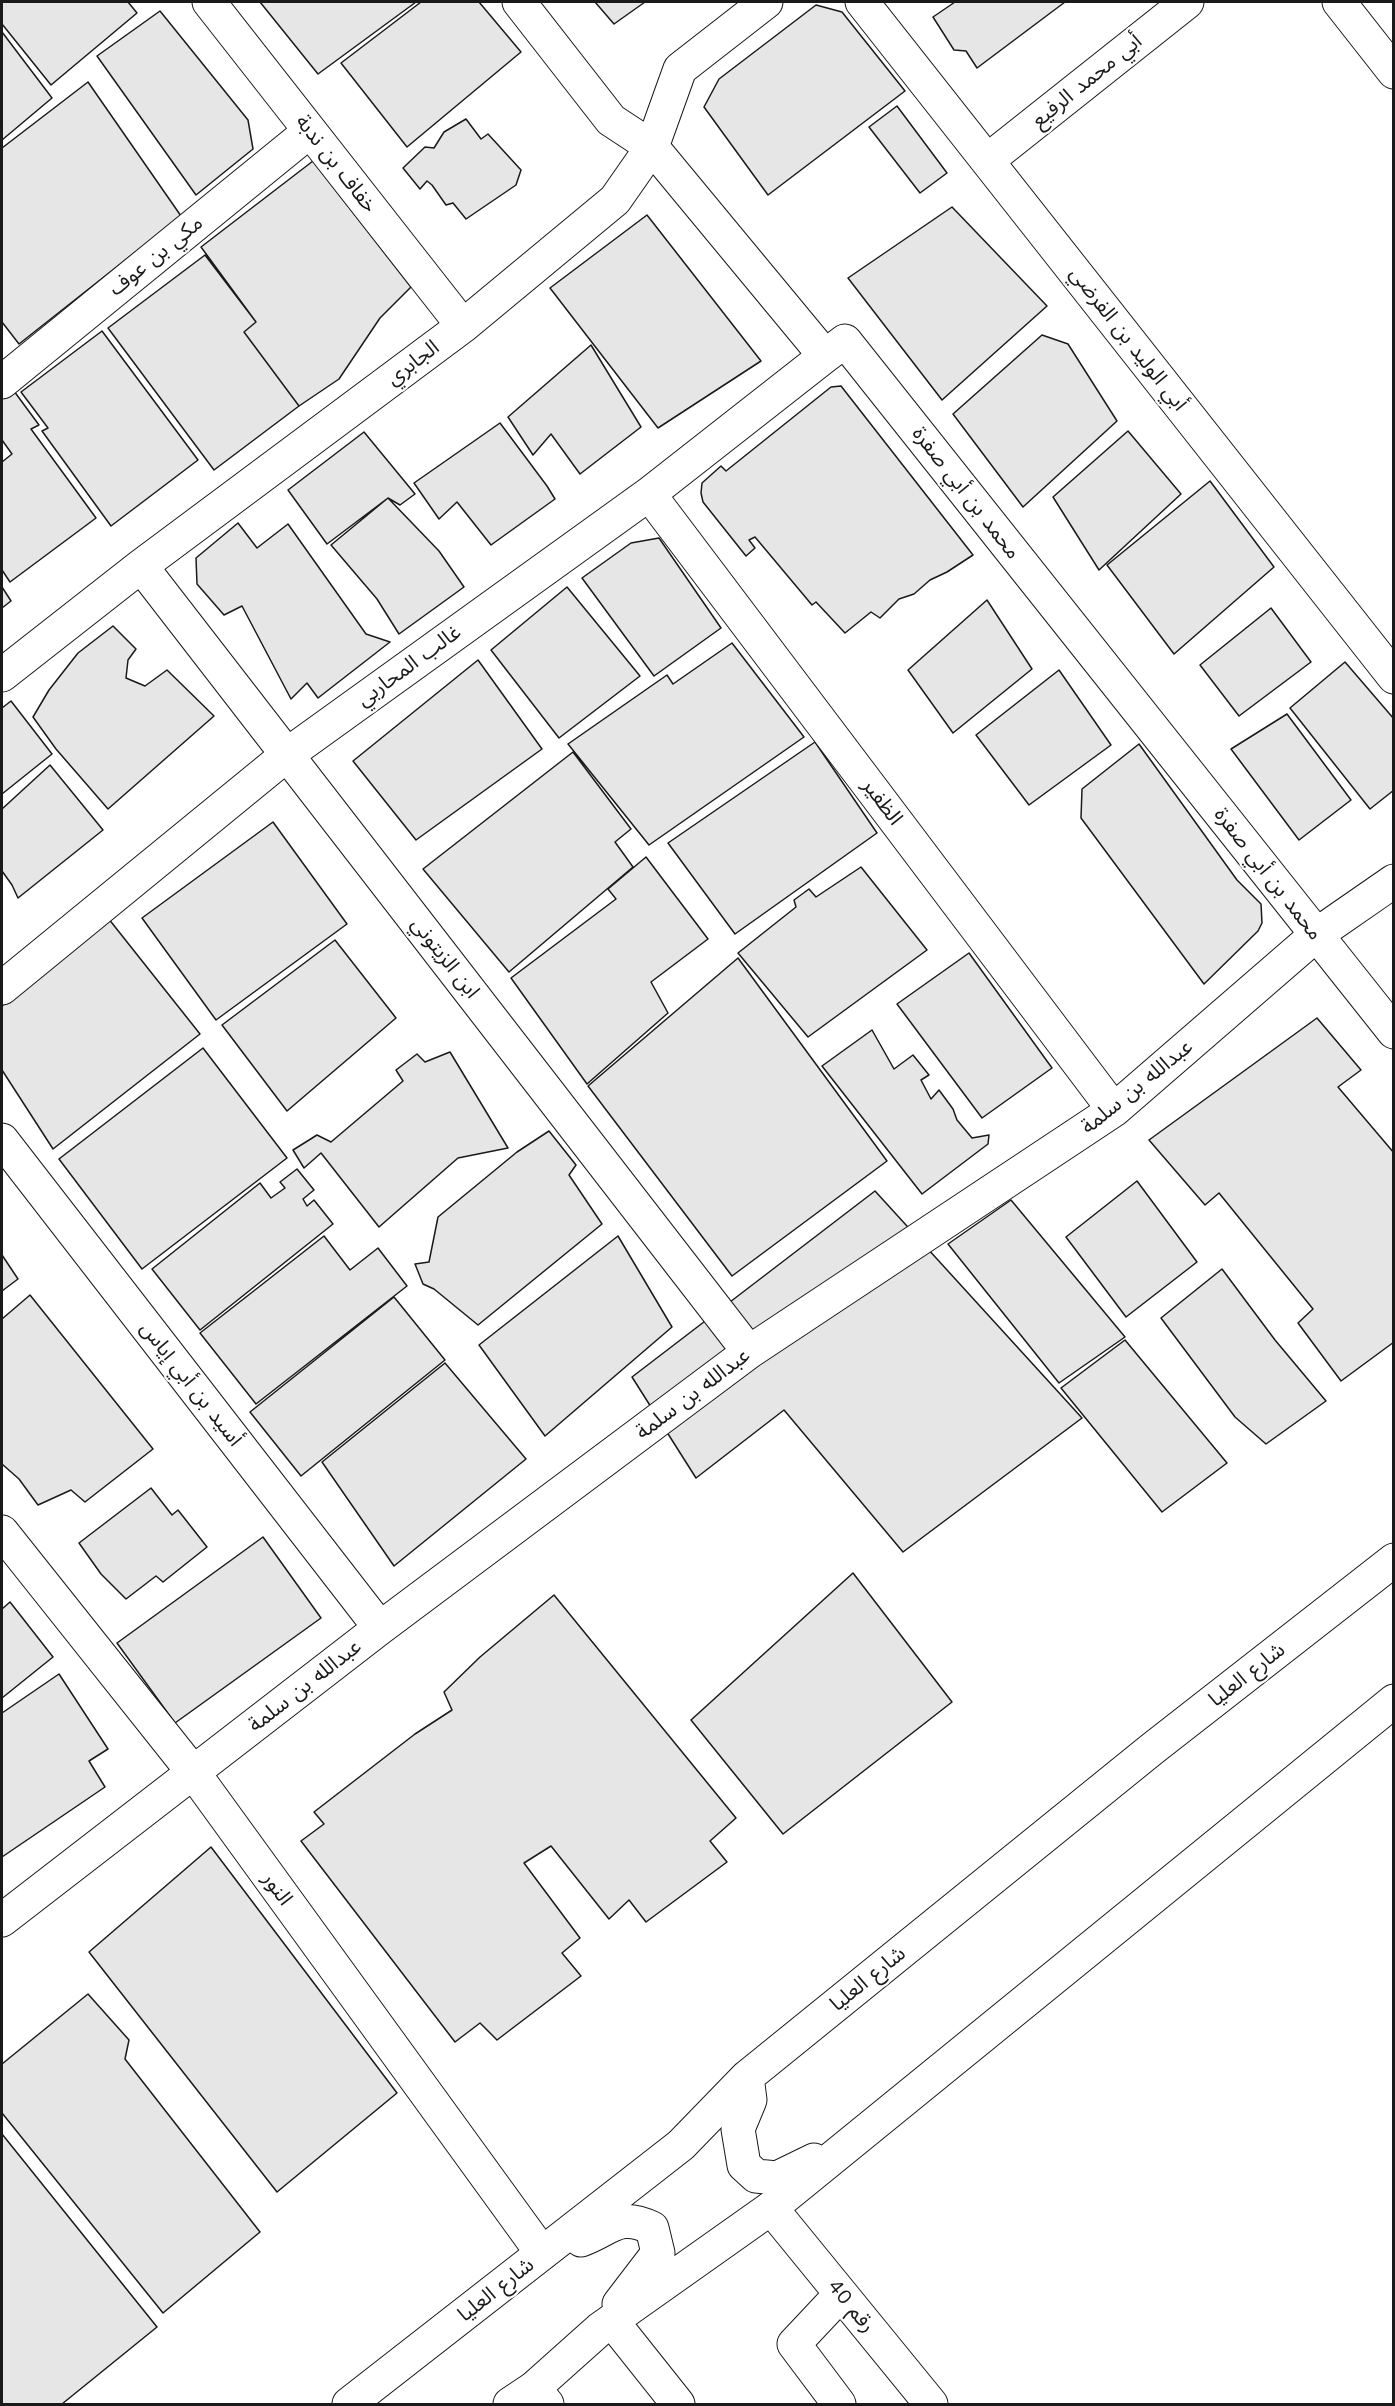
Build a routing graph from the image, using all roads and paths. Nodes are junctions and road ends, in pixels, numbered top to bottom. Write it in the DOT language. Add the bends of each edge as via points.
graph roads {
  1 [pos="209,2"];
  2 [pos="519,2"];
  3 [pos="766,2"];
  4 [pos="862,2"];
  5 [pos="1187,2"];
  6 [pos="1338,2"];
  7 [pos="1394,72"];
  8 [pos="310,131"];
  9 [pos="652,147"];
  10 [pos="988,160"];
  11 [pos="463,326"];
  12 [pos="825,356"];
  13 [pos="2,382"];
  14 [pos="649,494"];
  15 [pos="141,566"];
  16 [pos="2,675"];
  17 [pos="1394,677"];
  18 [pos="288,754"];
  19 [pos="1394,881"];
  20 [pos="1316,935"];
  21 [pos="2,988"];
  22 [pos="1394,1032"];
  23 [pos="1114,1110"];
  24 [pos="2,1140"];
  25 [pos="749,1352"];
  26 [pos="2,1532"];
  27 [pos="1394,1560"];
  28 [pos="380,1628"];
  29 [pos="1394,1701"];
  30 [pos="192,1772"];
  31 [pos="2,1920"];
  32 [pos="747,2077"];
  33 [pos="860,2134"];
  34 [pos="771,2208"];
  35 [pos="542,2253"];
  36 [pos="841,2294"];
  37 [pos="606,2325"];
  38 [pos="530,2399"];
  39 [pos="349,2404"];
  40 [pos="678,2404"];
  41 [pos="839,2404"];
  42 [pos="931,2404"];
  1 -- 8 [label="street, خفاف بن ندبة"];
  2 -- 9 [label="street" via="611,120"];
  3 -- 9 [label="street, الجابري" via="680,69"];
  4 -- 10 [label="street, أبي الوليد بن الفرضي"];
  5 -- 10 [label="street, أبي محمد الرفيع"];
  6 -- 7 [label="street"];
  8 -- 11 [label="street, خفاف بن ندبة"];
  8 -- 13 [label="street, مكي بن عوف"];
  9 -- 11 [label="street, الجابري" via="615,200"];
  9 -- 12 [label="street"];
  10 -- 17 [label="street, أبي الوليد بن الفرضي"];
  11 -- 15 [label="street, الجابري"];
  12 -- 14 [label="street, غالب المحاربي"];
  12 -- 20 [label="street, محمد بن أبي صفرة" via="845,341"];
  14 -- 18 [label="street, غالب المحاربي"];
  14 -- 23 [label="street, الظفير"];
  15 -- 16 [label="street, الجابري"];
  15 -- 18 [label="street, ابن الزيتوني"];
  18 -- 21 [label="street, غالب المحاربي"];
  18 -- 25 [label="street, ابن الزيتوني"];
  19 -- 20 [label="street, عبدالله بن سلمة"];
  20 -- 22 [label="street, محمد بن أبي صفرة"];
  20 -- 23 [label="street, عبدالله بن سلمة"];
  23 -- 25 [label="street, عبدالله بن سلمة"];
  24 -- 28 [label="street, أسيد بن أبي إياس"];
  25 -- 28 [label="street, عبدالله بن سلمة"];
  26 -- 30 [label="street, النور"];
  27 -- 32 [label="street, شارع العليا" via="1152,1749"];
  28 -- 30 [label="street, عبدالله بن سلمة"];
  29 -- 33 [label="street"];
  30 -- 31 [label="street, عبدالله بن سلمة"];
  30 -- 35 [label="street, النور"];
  32 -- 33 [label="street" via="750,2100 738,2129 744,2165 756,2176 777,2178"];
  32 -- 35 [label="street, شارع العليا" via="681,2145"];
  33 -- 34 [label="street"];
  34 -- 36 [label="street, رقم 40"];
  34 -- 37 [label="street"];
  35 -- 37 [label="street" via="597,2234 619,2221 638,2221 652,2228 658,2253"];
  35 -- 39 [label="street, شارع العليا"];
  36 -- 41 [label="street" via="794,2344"];
  36 -- 42 [label="street, رقم 40"];
  37 -- 38 [label="street"];
  37 -- 40 [label="street"];
}
